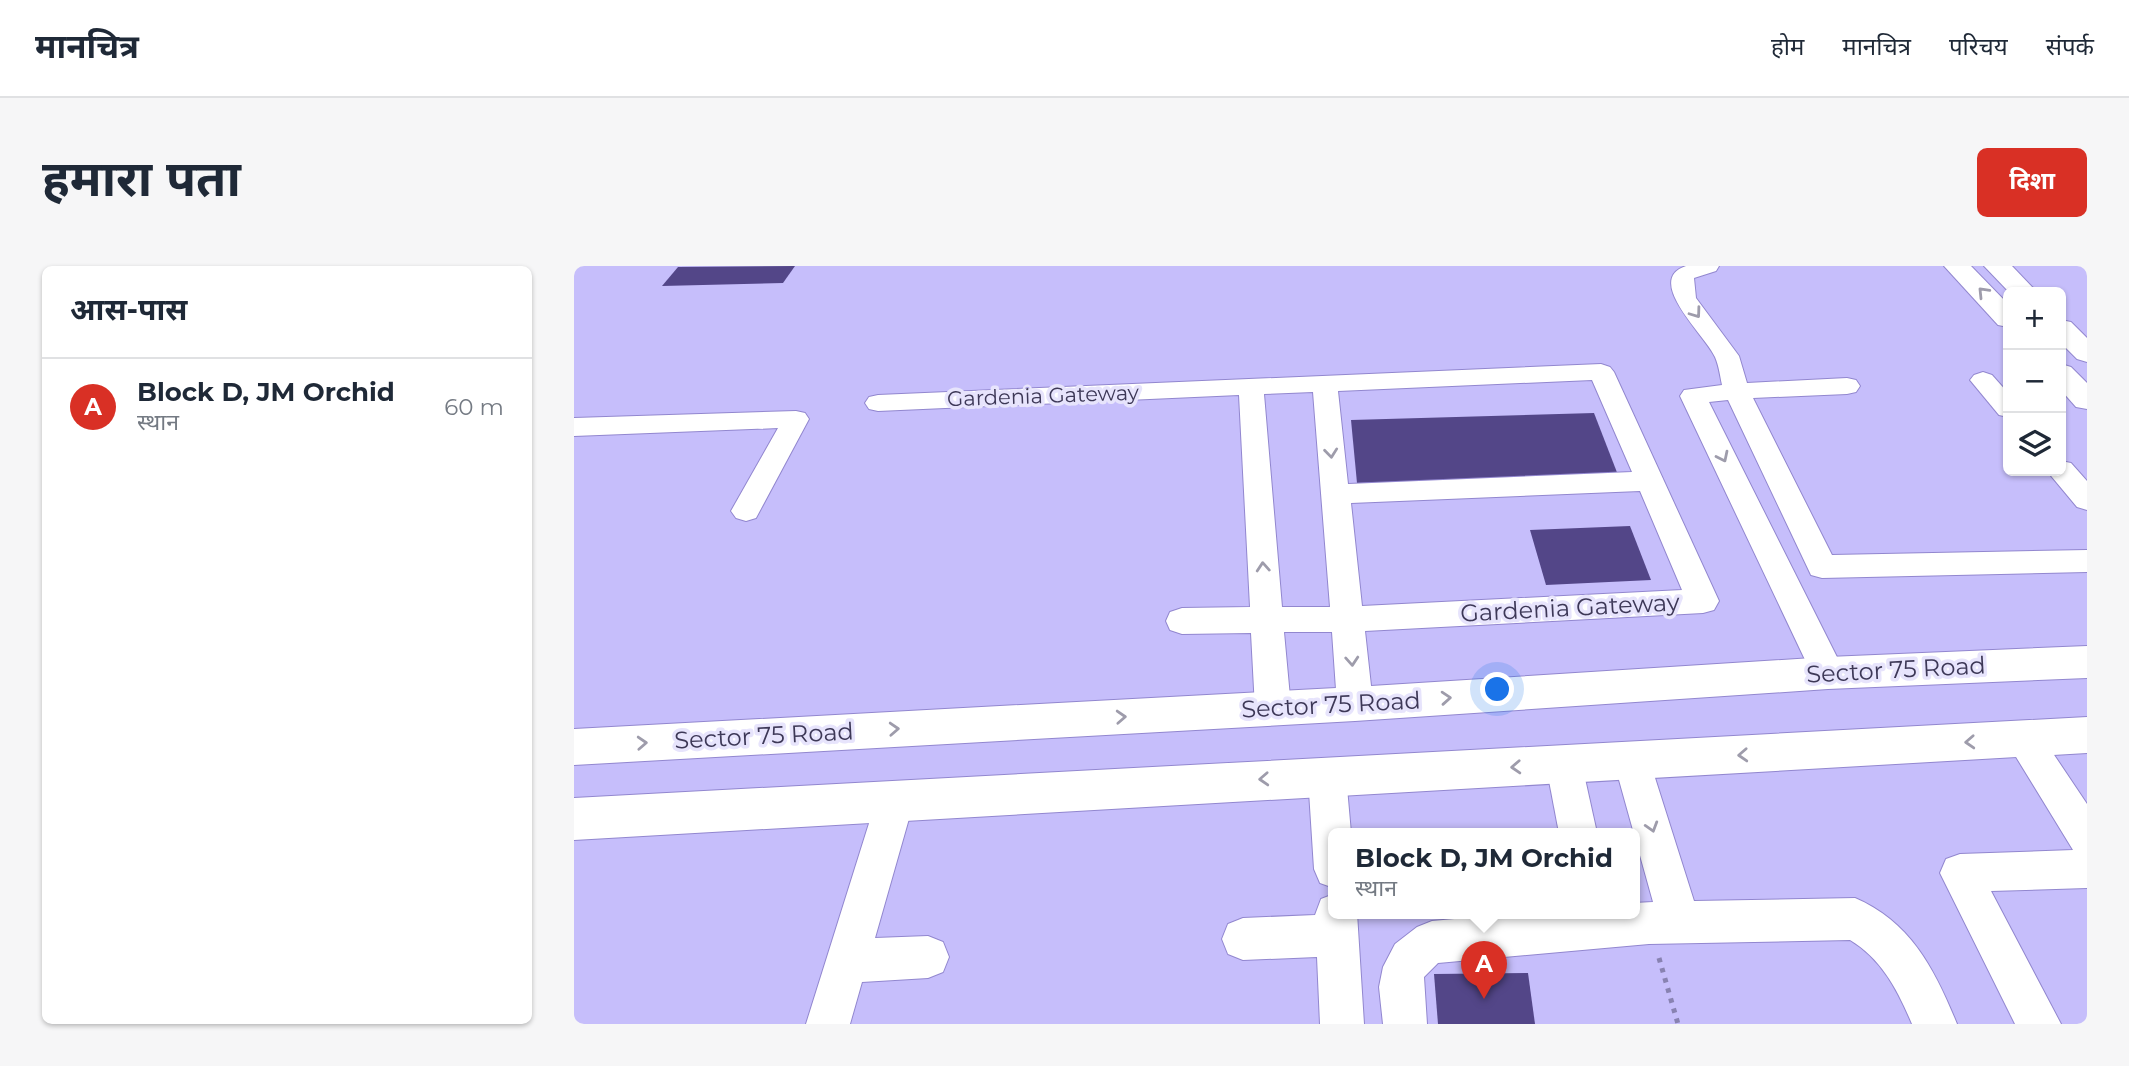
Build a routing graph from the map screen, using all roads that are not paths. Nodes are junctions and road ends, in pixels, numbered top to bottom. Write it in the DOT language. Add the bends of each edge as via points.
graph roads {
  1 [pos="1708,266"];
  2 [pos="1957,266"];
  3 [pos="1997,266"];
  4 [pos="2019,287"];
  5 [pos="2003,314"];
  6 [pos="2066,333"];
  7 [pos="2087,353"];
  8 [pos="2066,378"];
  9 [pos="1983,380"];
  10 [pos="1325,385"];
  11 [pos="1847,386"];
  12 [pos="1251,388"];
  13 [pos="1737,391"];
  14 [pos="2087,400"];
  15 [pos="878,403"];
  16 [pos="2003,403"];
  17 [pos="574,427"];
  18 [pos="2066,476"];
  19 [pos="1648,481"];
  20 [pos="1335,494"];
  21 [pos="2087,500"];
  22 [pos="746,511"];
  23 [pos="2087,561"];
  24 [pos="1266,619"];
  25 [pos="1347,619"];
  26 [pos="1182,621"];
  27 [pos="2087,662"];
  28 [pos="1828,673"];
  29 [pos="1355,704"];
  30 [pos="1273,708"];
  31 [pos="2087,735"];
  32 [pos="2023,739"];
  33 [pos="574,747"];
  34 [pos="1632,762"];
  35 [pos="1564,765"];
  36 [pos="1327,776"];
  37 [pos="895,801"];
  38 [pos="574,819"];
  39 [pos="1331,828"];
  40 [pos="1577,828"];
  41 [pos="2087,838"];
  42 [pos="2087,869"];
  43 [pos="1599,920"];
  44 [pos="1664,923"];
  45 [pos="1337,924"];
  46 [pos="1243,939"];
  47 [pos="928,957"];
  48 [pos="847,961"];
  49 [pos="828,1024"];
  50 [pos="1342,1024"];
  51 [pos="1405,1024"];
  52 [pos="1935,1024"];
  53 [pos="2039,1024"];
  1 -- 13 [label="street, one-way" via="1684,274 1685,298 1727,356"];
  5 -- 2 [label="street, one-way"];
  3 -- 4 [label="street"];
  6 -- 7 [label="street"];
  8 -- 14 [label="street"];
  9 -- 16 [label="street"];
  10 -- 12 [label="street, Gardenia Gateway"];
  10 -- 19 [label="street, Gardenia Gateway" via="1601,372"];
  10 -- 20 [label="street, one-way"];
  11 -- 13 [label="street"];
  12 -- 15 [label="street, Gardenia Gateway"];
  24 -- 12 [label="street, one-way"];
  13 -- 23 [label="street" via="1822,567"];
  13 -- 28 [label="street, one-way" via="1693,396"];
  17 -- 22 [label="street" via="796,419"];
  18 -- 21 [label="street"];
  19 -- 20 [label="street"];
  19 -- 25 [label="street, Gardenia Gateway" via="1703,601"];
  20 -- 25 [label="street"];
  24 -- 25 [label="street, Gardenia Gateway"];
  24 -- 26 [label="street, Gardenia Gateway"];
  24 -- 30 [label="street"];
  25 -- 29 [label="street, one-way"];
  27 -- 28 [label="street, Sector 75 Road"];
  29 -- 28 [label="street, Sector 75 Road, one-way"];
  29 -- 30 [label="street, Sector 75 Road"];
  33 -- 30 [label="street, Sector 75 Road, one-way"];
  31 -- 32 [label="street"];
  32 -- 34 [label="street, one-way"];
  32 -- 41 [label="street"];
  34 -- 35 [label="street"];
  34 -- 44 [label="street, one-way"];
  35 -- 36 [label="street, one-way"];
  35 -- 40 [label="street"];
  36 -- 37 [label="street, one-way"];
  36 -- 39 [label="street"];
  37 -- 38 [label="street"];
  37 -- 48 [label="street"];
  42 -- 53 [label="street" via="1960,873"];
  43 -- 44 [label="street"];
  43 -- 51 [label="street" via="1432,942 1407,960 1400,976"];
  44 -- 52 [label="street" via="1855,919 1894,946"];
  45 -- 46 [label="street"];
  45 -- 50 [label="street"];
  47 -- 48 [label="street"];
  48 -- 49 [label="street"];
}
